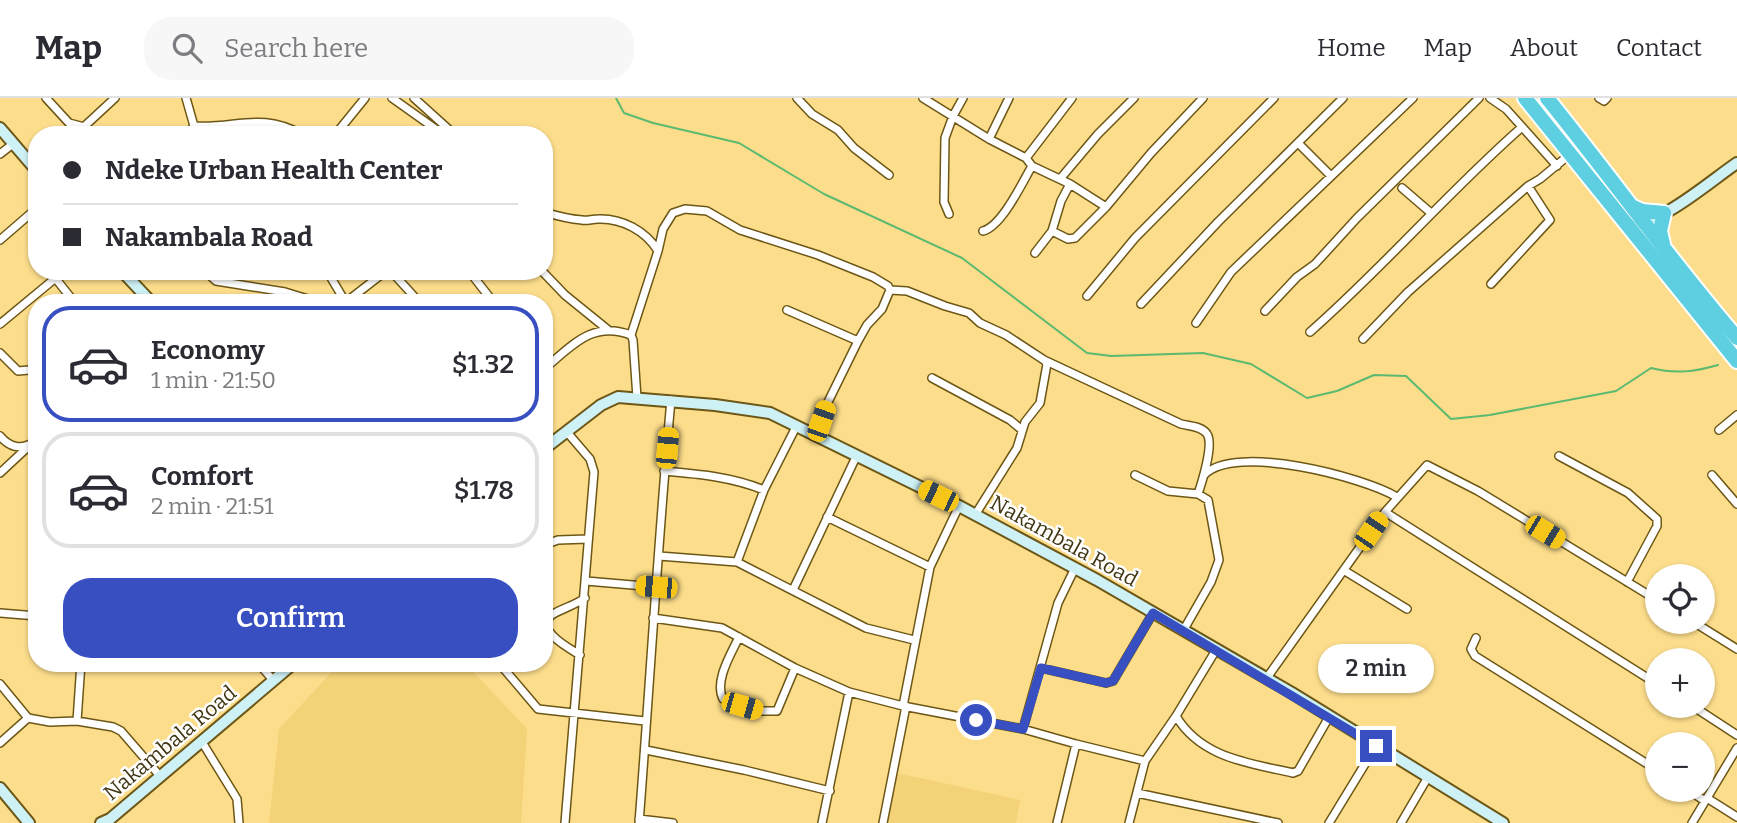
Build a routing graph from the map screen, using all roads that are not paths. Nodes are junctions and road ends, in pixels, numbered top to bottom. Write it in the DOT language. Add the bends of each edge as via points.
graph roads {
  1 [pos="46,98"];
  2 [pos="115,98"];
  3 [pos="186,98"];
  4 [pos="365,98"];
  5 [pos="392,98"];
  6 [pos="414,98"];
  7 [pos="797,98"];
  8 [pos="923,98"];
  9 [pos="963,98"];
  10 [pos="1009,98"];
  11 [pos="1072,98"];
  12 [pos="1134,98"];
  13 [pos="1203,98"];
  14 [pos="1274,98"];
  15 [pos="1343,98"];
  16 [pos="1413,98"];
  17 [pos="1479,98"];
  18 [pos="1490,98"];
  19 [pos="1525,98"];
  20 [pos="1547,98"];
  21 [pos="1599,98"];
  22 [pos="1607,98"];
  23 [pos="937,102"];
  24 [pos="953,116"];
  25 [pos="81,126"];
  26 [pos="86,126"];
  27 [pos="194,126"];
  28 [pos="220,126"];
  29 [pos="283,126"];
  30 [pos="342,126"];
  31 [pos="431,126"];
  32 [pos="445,126"];
  33 [pos="1522,127"];
  34 [pos="0,128"];
  35 [pos="989,139"];
  36 [pos="14,144"];
  37 [pos="1298,144"];
  38 [pos="0,155"];
  39 [pos="1569,155"];
  40 [pos="1026,158"];
  41 [pos="28,160"];
  42 [pos="1737,163"];
  43 [pos="1032,166"];
  44 [pos="1556,166"];
  45 [pos="889,175"];
  46 [pos="1331,176"];
  47 [pos="1060,179"];
  48 [pos="1070,184"];
  49 [pos="1528,186"];
  50 [pos="1402,188"];
  51 [pos="1633,206"];
  52 [pos="1107,207"];
  53 [pos="1664,213"];
  54 [pos="949,214"];
  55 [pos="1431,214"];
  56 [pos="553,215"];
  57 [pos="28,216"];
  58 [pos="1647,223"];
  59 [pos="1629,225"];
  60 [pos="983,231"];
  61 [pos="1052,231"];
  62 [pos="0,240"];
  63 [pos="1642,243"];
  64 [pos="1664,249"];
  65 [pos="658,251"];
  66 [pos="1035,253"];
  67 [pos="55,280"];
  68 [pos="57,280"];
  69 [pos="130,280"];
  70 [pos="215,280"];
  71 [pos="376,280"];
  72 [pos="397,280"];
  73 [pos="475,280"];
  74 [pos="550,280"];
  75 [pos="1491,284"];
  76 [pos="890,290"];
  77 [pos="37,294"];
  78 [pos="68,294"];
  79 [pos="144,294"];
  80 [pos="292,294"];
  81 [pos="357,294"];
  82 [pos="411,294"];
  83 [pos="487,294"];
  84 [pos="1087,296"];
  85 [pos="28,302"];
  86 [pos="1141,304"];
  87 [pos="787,310"];
  88 [pos="1265,311"];
  89 [pos="1196,323"];
  90 [pos="0,324"];
  91 [pos="608,330"];
  92 [pos="1310,332"];
  93 [pos="631,335"];
  94 [pos="1737,338"];
  95 [pos="1363,339"];
  96 [pos="858,341"];
  97 [pos="0,353"];
  98 [pos="553,358"];
  99 [pos="1044,360"];
  100 [pos="1737,361"];
  101 [pos="28,370"];
  102 [pos="932,378"];
  103 [pos="637,398"];
  104 [pos="671,400"];
  105 [pos="1737,415"];
  106 [pos="797,425"];
  107 [pos="1022,430"];
  108 [pos="1719,430"];
  109 [pos="566,431"];
  110 [pos="816,435"];
  111 [pos="0,436"];
  112 [pos="553,442"];
  113 [pos="28,444"];
  114 [pos="28,447"];
  115 [pos="1559,456"];
  116 [pos="856,457"];
  117 [pos="664,471"];
  118 [pos="0,473"];
  119 [pos="1135,475"];
  120 [pos="1204,475"];
  121 [pos="1712,475"];
  122 [pos="764,490"];
  123 [pos="1198,494"];
  124 [pos="1397,498"];
  125 [pos="1737,504"];
  126 [pos="959,506"];
  127 [pos="1385,512"];
  128 [pos="975,515"];
  129 [pos="827,517"];
  130 [pos="587,539"];
  131 [pos="553,542"];
  132 [pos="659,556"];
  133 [pos="737,562"];
  134 [pos="930,567"];
  135 [pos="1075,568"];
  136 [pos="1345,570"];
  137 [pos="586,581"];
  138 [pos="1627,582"];
  139 [pos="656,587"];
  140 [pos="793,590"];
  141 [pos="1645,593"];
  142 [pos="585,598"];
  143 [pos="1408,610"];
  144 [pos="0,613"];
  145 [pos="1153,613"];
  146 [pos="28,615"];
  147 [pos="553,615"];
  148 [pos="653,618"];
  149 [pos="1183,631"];
  150 [pos="1713,634"];
  151 [pos="738,637"];
  152 [pos="553,638"];
  153 [pos="1476,638"];
  154 [pos="914,640"];
  155 [pos="1737,649"];
  156 [pos="1216,650"];
  157 [pos="580,655"];
  158 [pos="795,668"];
  159 [pos="1041,668"];
  160 [pos="80,672"];
  161 [pos="266,672"];
  162 [pos="283,672"];
  163 [pos="506,672"];
  164 [pos="1645,676"];
  165 [pos="1266,679"];
  166 [pos="273,680"];
  167 [pos="0,684"];
  168 [pos="849,692"];
  169 [pos="904,706"];
  170 [pos="574,713"];
  171 [pos="1176,716"];
  172 [pos="1329,717"];
  173 [pos="28,718"];
  174 [pos="1711,718"];
  175 [pos="77,721"];
  176 [pos="645,721"];
  177 [pos="1023,729"];
  178 [pos="1737,735"];
  179 [pos="202,742"];
  180 [pos="0,743"];
  181 [pos="1076,744"];
  182 [pos="1376,746"];
  183 [pos="1737,748"];
  184 [pos="646,750"];
  185 [pos="1145,761"];
  186 [pos="1645,762"];
  187 [pos="160,776"];
  188 [pos="1428,777"];
  189 [pos="1715,784"];
  190 [pos="0,788"];
  191 [pos="830,791"];
  192 [pos="1137,793"];
  193 [pos="1704,802"];
  194 [pos="1711,802"];
  195 [pos="1737,817"];
  196 [pos="1238,819"];
  197 [pos="639,821"];
  198 [pos="29,823"];
  199 [pos="101,823"];
  200 [pos="239,823"];
  201 [pos="565,823"];
  202 [pos="673,823"];
  203 [pos="822,823"];
  204 [pos="883,823"];
  205 [pos="1057,823"];
  206 [pos="1129,823"];
  207 [pos="1278,823"];
  208 [pos="1329,823"];
  209 [pos="1401,823"];
  210 [pos="1503,823"];
  211 [pos="1692,823"];
  1 -- 25 [label="street" via="69,123"];
  2 -- 26 [label="street"];
  3 -- 27 [label="street"];
  4 -- 30 [label="street"];
  5 -- 31 [label="street"];
  6 -- 32 [label="street"];
  7 -- 45 [label="street"];
  8 -- 23 [label="street"];
  9 -- 24 [label="street"];
  10 -- 35 [label="street"];
  11 -- 40 [label="street"];
  12 -- 47 [label="street"];
  13 -- 52 [label="street"];
  14 -- 84 [label="street" via="1135,238"];
  15 -- 37 [label="street"];
  16 -- 46 [label="street"];
  17 -- 88 [label="street"];
  18 -- 33 [label="street"];
  19 -- 39 [label="highway"];
  20 -- 51 [label="highway"];
  21 -- 22 [label="street"];
  23 -- 24 [label="street"];
  24 -- 35 [label="street"];
  24 -- 54 [label="street" via="945,138 944,208"];
  28 -- 29 [label="street" via="258,122"];
  33 -- 44 [label="street"];
  33 -- 55 [label="street"];
  34 -- 36 [label="main road"];
  35 -- 40 [label="street"];
  36 -- 38 [label="street"];
  36 -- 41 [label="main road"];
  37 -- 46 [label="street"];
  37 -- 86 [label="street"];
  39 -- 44 [label="street"];
  39 -- 59 [label="highway"];
  40 -- 43 [label="street"];
  42 -- 53 [label="main road"];
  43 -- 47 [label="street"];
  43 -- 60 [label="street" via="1006,209"];
  44 -- 49 [label="street"];
  46 -- 89 [label="street" via="1231,272"];
  47 -- 48 [label="street"];
  48 -- 52 [label="street"];
  48 -- 61 [label="street"];
  49 -- 75 [label="street" via="1550,220"];
  49 -- 95 [label="street" via="1408,292"];
  50 -- 55 [label="street"];
  51 -- 53 [label="highway"];
  51 -- 58 [label="highway"];
  52 -- 61 [label="street" via="1072,239"];
  53 -- 58 [label="main road"];
  53 -- 64 [label="highway" via="1660,231"];
  55 -- 92 [label="street"];
  56 -- 65 [label="street" via="632,227 647,235"];
  57 -- 62 [label="street"];
  58 -- 59 [label="main road"];
  58 -- 63 [label="main road"];
  58 -- 64 [label="highway"];
  59 -- 63 [label="highway"];
  61 -- 66 [label="street"];
  63 -- 100 [label="highway"];
  64 -- 94 [label="highway"];
  65 -- 76 [label="street" via="673,213 707,211 740,230 873,277"];
  65 -- 93 [label="street"];
  67 -- 77 [label="street"];
  68 -- 78 [label="street"];
  69 -- 79 [label="main road"];
  70 -- 80 [label="street"];
  71 -- 81 [label="street"];
  72 -- 82 [label="street"];
  73 -- 83 [label="street"];
  74 -- 91 [label="street"];
  76 -- 96 [label="street"];
  76 -- 99 [label="street" via="907,291 969,313"];
  85 -- 90 [label="street"];
  87 -- 96 [label="street"];
  91 -- 93 [label="street"];
  91 -- 98 [label="street" via="585,335"];
  93 -- 103 [label="street"];
  96 -- 110 [label="street"];
  97 -- 101 [label="street" via="18,371"];
  99 -- 107 [label="street" via="1040,403"];
  99 -- 120 [label="street" via="1201,429 1209,441"];
  102 -- 107 [label="street"];
  103 -- 104 [label="main road, Nakambala Road"];
  103 -- 109 [label="main road, Nakambala Road" via="609,400"];
  104 -- 106 [label="main road, Nakambala Road" via="770,413"];
  104 -- 117 [label="street"];
  105 -- 108 [label="street"];
  106 -- 110 [label="main road, Nakambala Road"];
  106 -- 122 [label="street"];
  107 -- 128 [label="street" via="1017,448"];
  109 -- 112 [label="main road, Nakambala Road"];
  109 -- 130 [label="street" via="593,465"];
  110 -- 116 [label="main road, Nakambala Road"];
  111 -- 113 [label="street" via="14,447"];
  114 -- 118 [label="street"];
  115 -- 138 [label="street" via="1628,494 1657,519"];
  116 -- 126 [label="main road, Nakambala Road"];
  116 -- 129 [label="street"];
  117 -- 122 [label="street" via="722,477"];
  117 -- 132 [label="street"];
  119 -- 123 [label="street" via="1168,491"];
  120 -- 123 [label="street"];
  120 -- 124 [label="street" via="1227,464 1309,467 1382,489"];
  121 -- 125 [label="street"];
  122 -- 133 [label="street"];
  123 -- 149 [label="street" via="1208,500 1219,560"];
  124 -- 127 [label="street"];
  124 -- 138 [label="street" via="1431,465"];
  126 -- 128 [label="main road, Nakambala Road"];
  126 -- 134 [label="street"];
  127 -- 136 [label="street"];
  127 -- 164 [label="street"];
  128 -- 135 [label="main road, Nakambala Road"];
  129 -- 134 [label="street"];
  129 -- 140 [label="street"];
  130 -- 131 [label="street"];
  130 -- 137 [label="street"];
  132 -- 133 [label="street"];
  132 -- 139 [label="street"];
  133 -- 140 [label="street"];
  134 -- 154 [label="street"];
  135 -- 145 [label="main road, Nakambala Road"];
  135 -- 159 [label="street" via="1058,603"];
  136 -- 143 [label="street"];
  136 -- 165 [label="street"];
  137 -- 139 [label="street"];
  137 -- 142 [label="street"];
  138 -- 141 [label="street"];
  139 -- 148 [label="street"];
  140 -- 154 [label="street" via="866,628"];
  142 -- 147 [label="street"];
  142 -- 157 [label="street"];
  144 -- 146 [label="street"];
  145 -- 149 [label="main road, Nakambala Road"];
  145 -- 159 [label="street" via="1113,681"];
  148 -- 151 [label="street" via="722,628"];
  148 -- 176 [label="street"];
  149 -- 156 [label="main road, Nakambala Road"];
  150 -- 155 [label="street"];
  151 -- 158 [label="street"];
  151 -- 158 [label="street" via="724,672 723,699 760,711 777,711"];
  152 -- 157 [label="street"];
  153 -- 186 [label="street" via="1471,649 1475,656"];
  154 -- 169 [label="street"];
  156 -- 165 [label="main road, Nakambala Road"];
  156 -- 171 [label="street"];
  157 -- 170 [label="street"];
  158 -- 168 [label="street"];
  159 -- 177 [label="street"];
  160 -- 175 [label="street"];
  161 -- 166 [label="street"];
  162 -- 166 [label="main road, Nakambala Road"];
  163 -- 170 [label="street" via="537,709"];
  165 -- 172 [label="main road, Nakambala Road"];
  166 -- 179 [label="main road, Nakambala Road"];
  167 -- 173 [label="street"];
  168 -- 169 [label="street"];
  168 -- 191 [label="street"];
  169 -- 177 [label="street"];
  169 -- 204 [label="street"];
  170 -- 176 [label="street"];
  170 -- 201 [label="street"];
  171 -- 172 [label="street" via="1189,735 1228,758 1293,773"];
  171 -- 185 [label="street"];
  172 -- 182 [label="main road, Nakambala Road"];
  173 -- 175 [label="street"];
  173 -- 180 [label="street"];
  174 -- 178 [label="street"];
  175 -- 187 [label="street" via="121,731"];
  176 -- 184 [label="street"];
  177 -- 181 [label="street"];
  179 -- 187 [label="main road, Nakambala Road"];
  179 -- 200 [label="street" via="237,799"];
  181 -- 185 [label="street"];
  181 -- 205 [label="street"];
  182 -- 188 [label="main road, Nakambala Road"];
  182 -- 208 [label="street"];
  183 -- 189 [label="street"];
  184 -- 191 [label="street"];
  184 -- 197 [label="street"];
  185 -- 192 [label="street"];
  187 -- 199 [label="main road, Nakambala Road"];
  188 -- 209 [label="street"];
  188 -- 210 [label="main road, Nakambala Road"];
  190 -- 198 [label="main road"];
  191 -- 203 [label="street"];
  192 -- 196 [label="street"];
  192 -- 206 [label="street"];
  193 -- 211 [label="street"];
  194 -- 195 [label="street"];
  196 -- 207 [label="street"];
  197 -- 202 [label="street"];
}
